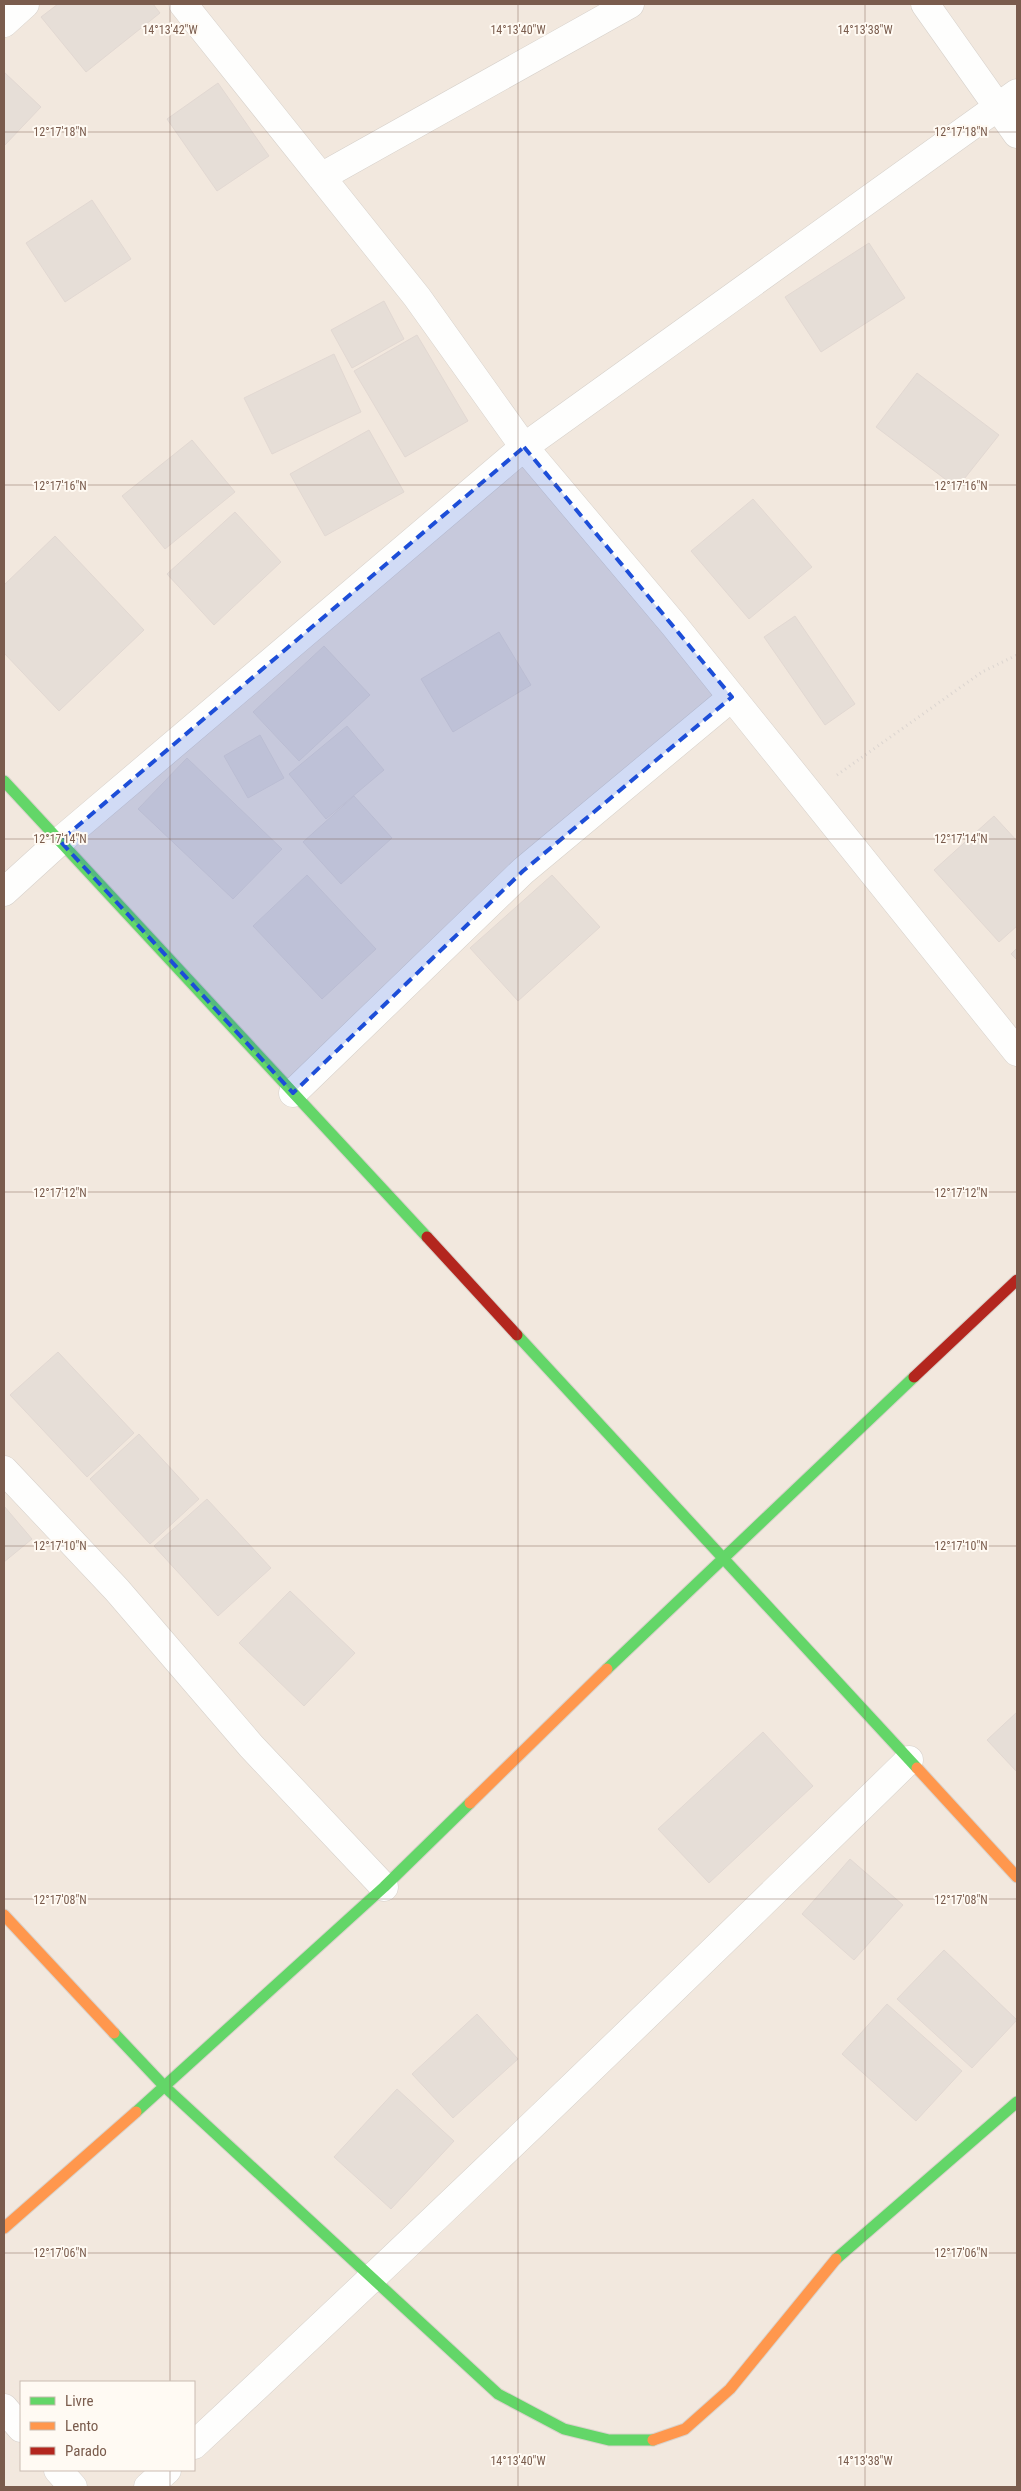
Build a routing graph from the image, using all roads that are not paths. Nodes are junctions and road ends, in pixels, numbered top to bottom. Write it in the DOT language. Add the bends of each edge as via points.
graph roads {
  1 [pos="25,4"];
  2 [pos="183,4"];
  3 [pos="630,4"];
  4 [pos="925,4"];
  5 [pos="4,23"];
  6 [pos="1007,100"];
  7 [pos="1017,134"];
  8 [pos="321,177"];
  9 [pos="524,447"];
  10 [pos="732,696"];
  11 [pos="4,781"];
  12 [pos="60,841"];
  13 [pos="4,892"];
  14 [pos="1017,1052"];
  15 [pos="293,1093"];
  16 [pos="1017,1280"];
  17 [pos="4,1470"];
  18 [pos="723,1557"];
  19 [pos="909,1760"];
  20 [pos="1017,1877"];
  21 [pos="384,1888"];
  22 [pos="4,1915"];
  23 [pos="165,2087"];
  24 [pos="1017,2102"];
  25 [pos="4,2228"];
  26 [pos="374,2278"];
  27 [pos="4,2408"];
  28 [pos="20,2427"];
  29 [pos="195,2444"];
  30 [pos="59,2471"];
  31 [pos="166,2471"];
  32 [pos="73,2487"];
  33 [pos="148,2487"];
  1 -- 5 [label="street"];
  2 -- 8 [label="street"];
  3 -- 8 [label="street"];
  4 -- 6 [label="street"];
  6 -- 7 [label="street"];
  6 -- 9 [label="street"];
  8 -- 9 [label="street" via="417,297"];
  9 -- 10 [label="street"];
  9 -- 12 [label="street"];
  10 -- 14 [label="street"];
  10 -- 15 [label="street" via="523,871"];
  11 -- 12 [label="street"];
  12 -- 13 [label="street"];
  12 -- 15 [label="street"];
  15 -- 18 [label="street"];
  16 -- 18 [label="street"];
  17 -- 21 [label="street" via="117,1590 251,1746"];
  18 -- 19 [label="street"];
  18 -- 21 [label="street"];
  19 -- 20 [label="street"];
  19 -- 26 [label="street"];
  21 -- 23 [label="street"];
  22 -- 23 [label="street"];
  23 -- 25 [label="street"];
  23 -- 26 [label="street"];
  24 -- 26 [label="street" via="839,2254 730,2389 685,2429 650,2441 609,2440 564,2429 498,2394"];
  26 -- 29 [label="street"];
  27 -- 28 [label="street"];
  30 -- 32 [label="street"];
  31 -- 33 [label="street"];
}
